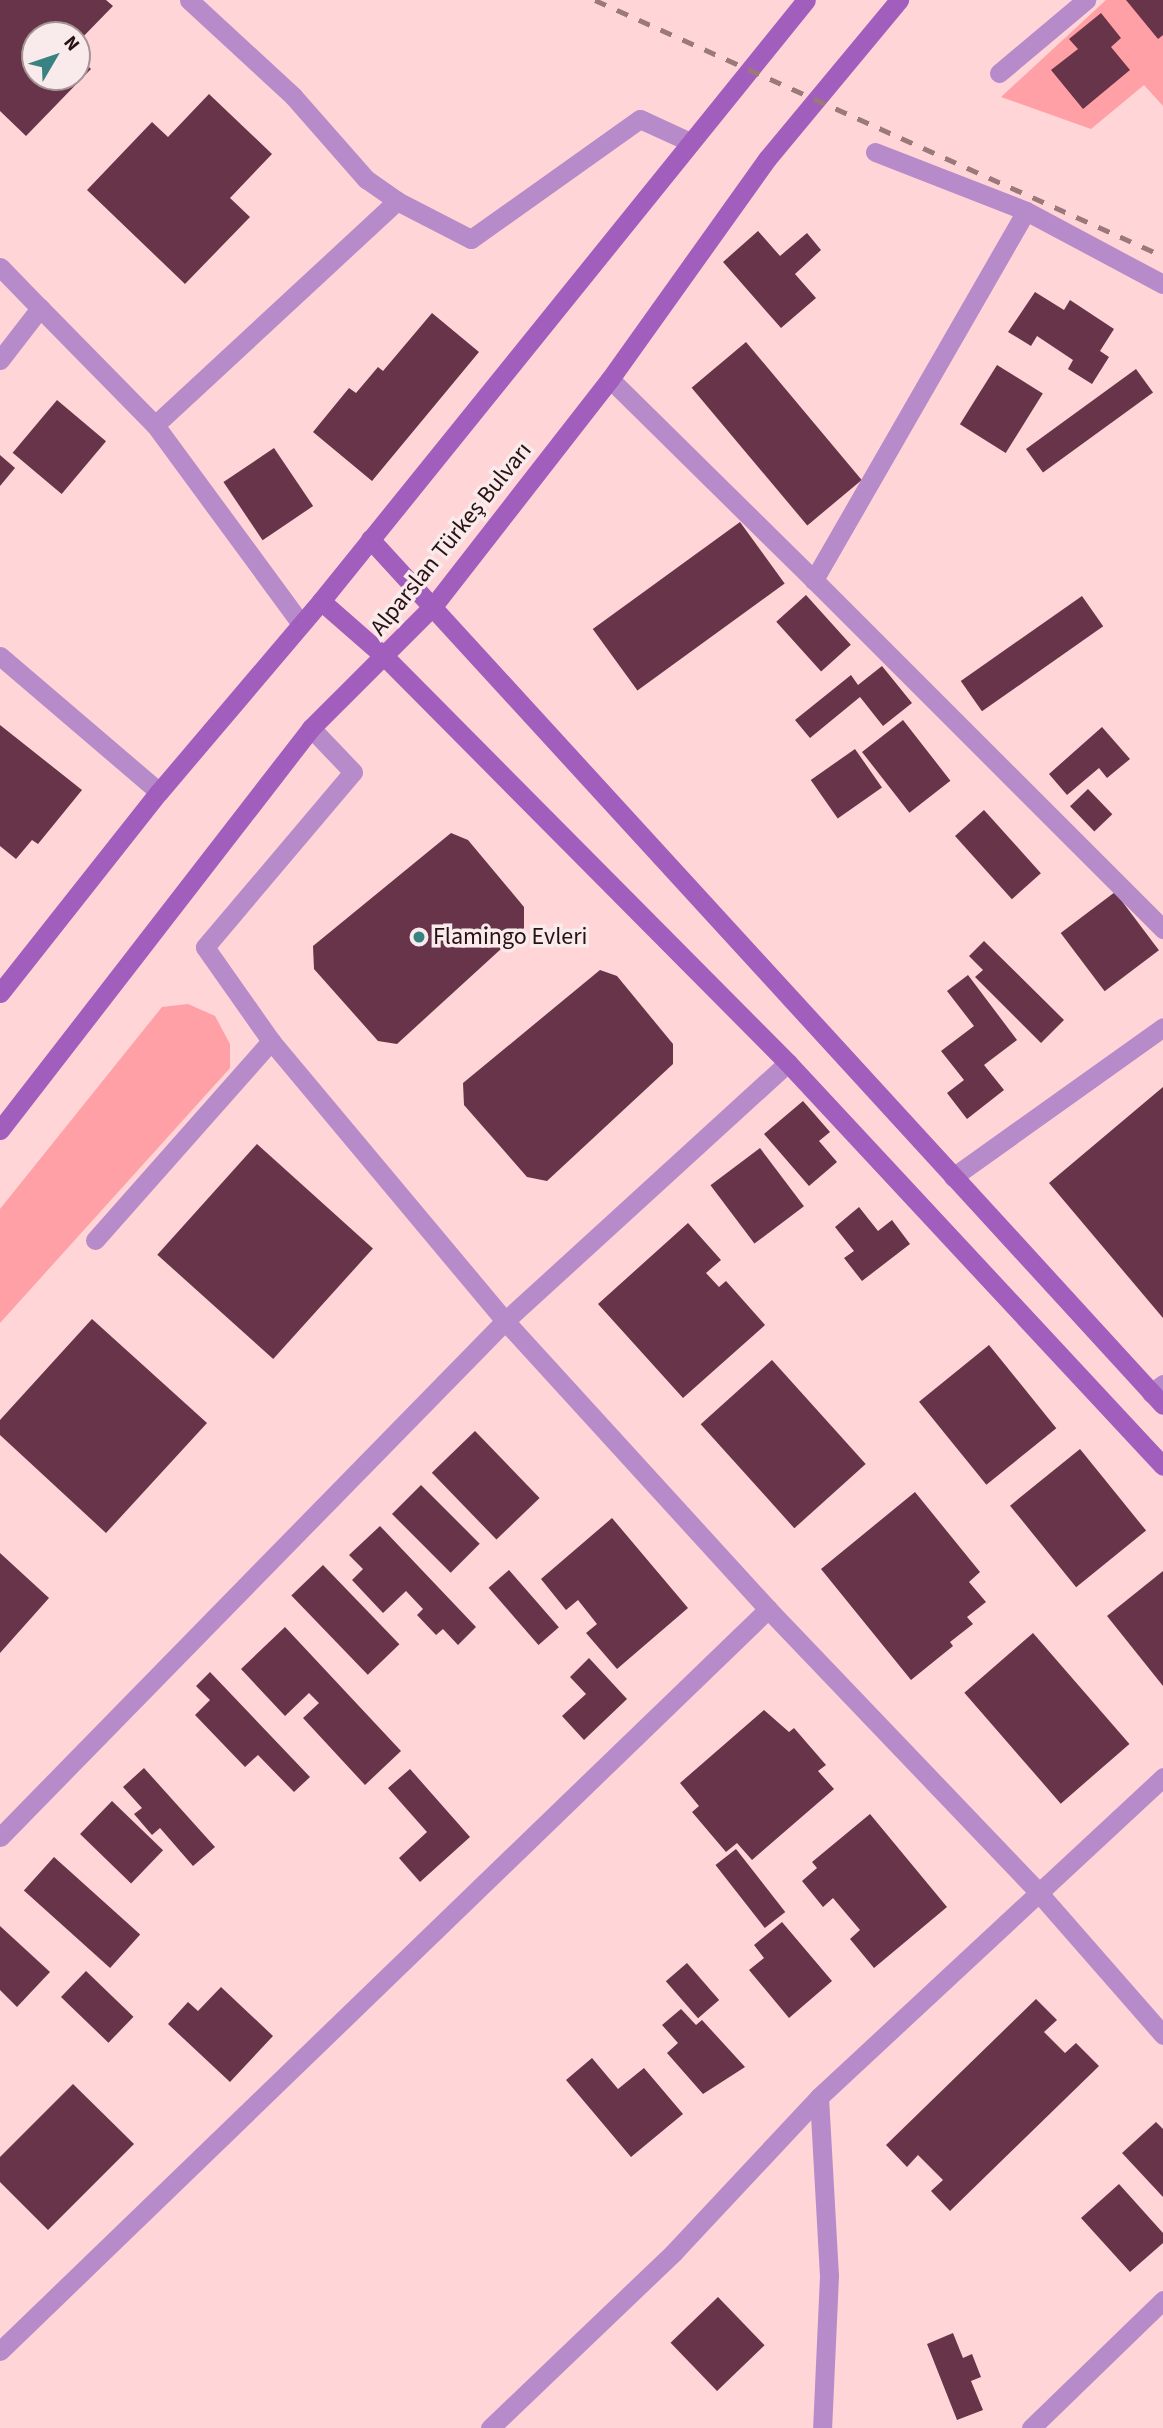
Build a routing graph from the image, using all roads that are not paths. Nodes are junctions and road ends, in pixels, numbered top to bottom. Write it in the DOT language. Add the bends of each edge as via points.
graph roads {
  1 [pos="189,0"];
  2 [pos="806,0"];
  3 [pos="899,0"];
  4 [pos="1086,0"];
  5 [pos="999,73"];
  6 [pos="688,142"];
  7 [pos="875,152"];
  8 [pos="397,201"];
  9 [pos="1026,211"];
  10 [pos="0,267"];
  11 [pos="1163,284"];
  12 [pos="40,308"];
  13 [pos="0,360"];
  14 [pos="610,379"];
  15 [pos="155,425"];
  16 [pos="370,539"];
  17 [pos="814,580"];
  18 [pos="321,601"];
  19 [pos="434,605"];
  20 [pos="301,624"];
  21 [pos="0,656"];
  22 [pos="386,658"];
  23 [pos="311,728"];
  24 [pos="159,792"];
  25 [pos="1163,929"];
  26 [pos="0,993"];
  27 [pos="1163,1027"];
  28 [pos="271,1041"];
  29 [pos="788,1063"];
  30 [pos="0,1129"];
  31 [pos="953,1177"];
  32 [pos="95,1240"];
  33 [pos="505,1321"];
  34 [pos="1159,1394"];
  35 [pos="1163,1466"];
  36 [pos="768,1609"];
  37 [pos="1163,1777"];
  38 [pos="0,1837"];
  39 [pos="1038,1892"];
  40 [pos="1163,2035"];
  41 [pos="819,2097"];
  42 [pos="1163,2300"];
  43 [pos="0,2351"];
  44 [pos="490,2428"];
  45 [pos="822,2428"];
  46 [pos="1031,2428"];
  1 -- 8 [label="street" via="293,96 366,179"];
  2 -- 6 [label="main road"];
  3 -- 14 [label="main road, Alparslan Türkeş Bulvarı" via="767,159"];
  4 -- 5 [label="street"];
  6 -- 8 [label="street" via="640,119 471,239"];
  6 -- 16 [label="main road"];
  7 -- 9 [label="street"];
  8 -- 15 [label="street"];
  9 -- 11 [label="street"];
  9 -- 17 [label="street"];
  10 -- 12 [label="street"];
  12 -- 13 [label="street"];
  12 -- 15 [label="street"];
  14 -- 17 [label="street"];
  14 -- 19 [label="main road, Alparslan Türkeş Bulvarı"];
  15 -- 20 [label="street"];
  16 -- 18 [label="main road"];
  16 -- 19 [label="main road"];
  17 -- 25 [label="street"];
  18 -- 20 [label="main road"];
  18 -- 22 [label="main road"];
  19 -- 22 [label="main road, Alparslan Türkeş Bulvarı"];
  19 -- 31 [label="main road"];
  20 -- 24 [label="main road"];
  21 -- 24 [label="street"];
  22 -- 23 [label="main road, Alparslan Türkeş Bulvarı"];
  22 -- 29 [label="main road"];
  23 -- 28 [label="street" via="353,772 205,947"];
  23 -- 30 [label="main road, Alparslan Türkeş Bulvarı"];
  24 -- 26 [label="main road"];
  27 -- 31 [label="street"];
  28 -- 32 [label="street"];
  28 -- 33 [label="street"];
  29 -- 33 [label="street"];
  29 -- 35 [label="main road"];
  31 -- 34 [label="main road"];
  33 -- 36 [label="street"];
  33 -- 38 [label="street"];
  36 -- 39 [label="street"];
  36 -- 43 [label="street"];
  37 -- 39 [label="street"];
  39 -- 40 [label="street"];
  39 -- 41 [label="street"];
  41 -- 44 [label="street" via="674,2252"];
  41 -- 45 [label="street" via="829,2276"];
  42 -- 46 [label="street"];
}
